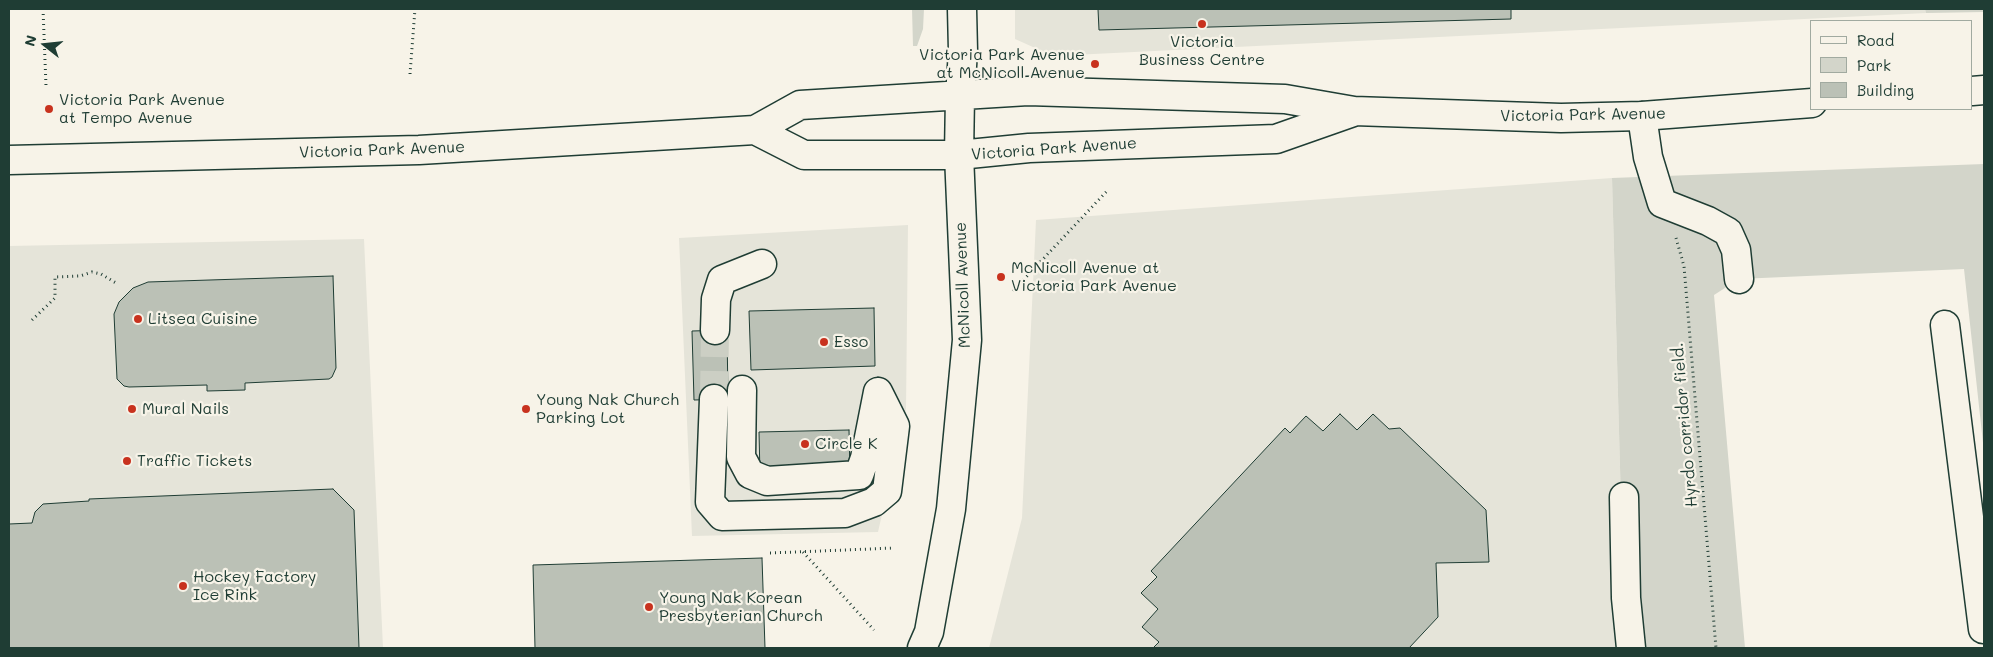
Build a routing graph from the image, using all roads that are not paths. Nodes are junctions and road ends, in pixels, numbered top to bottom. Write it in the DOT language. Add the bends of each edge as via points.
graph roads {
  1 [pos="962,9"];
  2 [pos="960,96"];
  3 [pos="1810,103"];
  4 [pos="1354,111"];
  5 [pos="1642,116"];
  6 [pos="755,130"];
  7 [pos="959,155"];
  8 [pos="9,160"];
  9 [pos="762,264"];
  10 [pos="1739,279"];
  11 [pos="1945,325"];
  12 [pos="715,330"];
  13 [pos="742,390"];
  14 [pos="714,399"];
  15 [pos="1624,497"];
  16 [pos="1983,629"];
  17 [pos="922,648"];
  18 [pos="1631,648"];
  1 -- 2 [label="main road, McNicoll Avenue"];
  2 -- 4 [label="main road, Victoria Park Avenue" via="1028,91 1285,99"];
  2 -- 6 [label="main road, Victoria Park Avenue" via="800,105"];
  2 -- 7 [label="main road, McNicoll Avenue"];
  3 -- 5 [label="main road, Victoria Park Avenue"];
  4 -- 5 [label="main road, Victoria Park Avenue" via="1561,118"];
  4 -- 7 [label="main road, Victoria Park Avenue" via="1276,139 1029,148"];
  5 -- 10 [label="main road" via="1648,157 1662,203 1726,231 1736,250"];
  6 -- 7 [label="main road, Victoria Park Avenue" via="804,155"];
  6 -- 8 [label="main road, Victoria Park Avenue" via="419,150"];
  7 -- 17 [label="main road, McNicoll Avenue" via="967,340 951,509 929,632"];
  9 -- 12 [label="main road" via="722,280 716,299"];
  11 -- 16 [label="main road"];
  13 -- 14 [label="main road" via="741,457 750,474 767,481 859,475 878,392 894,426 888,490 874,502 844,513 722,516 710,502"];
  15 -- 18 [label="main road" via="1626,598"];
}
